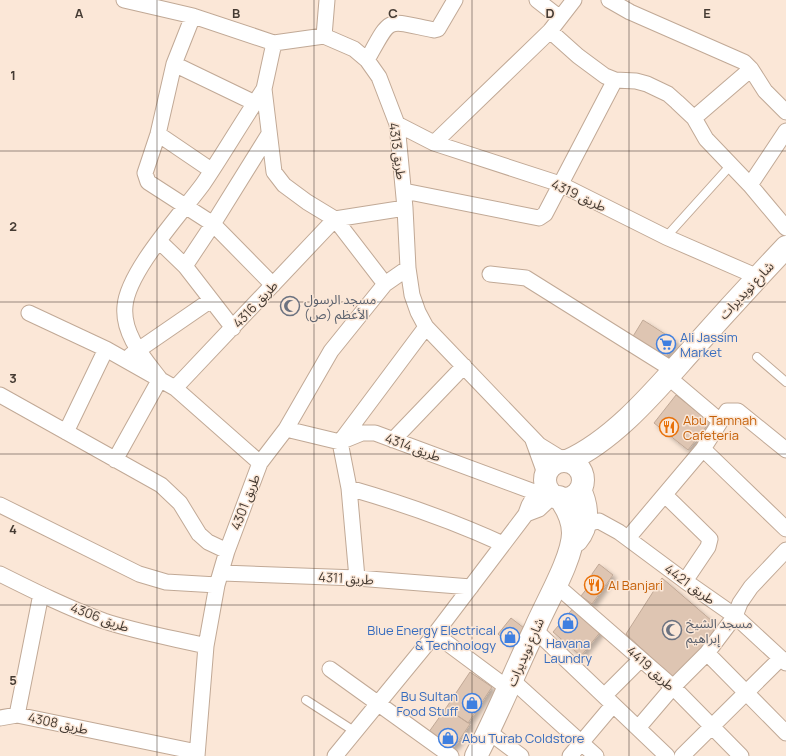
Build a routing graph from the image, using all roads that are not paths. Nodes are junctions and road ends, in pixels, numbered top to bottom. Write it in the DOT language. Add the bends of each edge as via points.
graph roads {
  1 [pos="124,0"];
  2 [pos="327,0"];
  3 [pos="455,0"];
  4 [pos="538,0"];
  5 [pos="574,0"];
  6 [pos="608,0"];
  7 [pos="634,6"];
  8 [pos="193,16"];
  9 [pos="560,18"];
  10 [pos="550,31"];
  11 [pos="324,36"];
  12 [pos="274,43"];
  13 [pos="367,60"];
  14 [pos="174,64"];
  15 [pos="751,69"];
  16 [pos="615,80"];
  17 [pos="264,89"];
  18 [pos="255,103"];
  19 [pos="786,112"];
  20 [pos="694,118"];
  21 [pos="397,124"];
  22 [pos="786,131"];
  23 [pos="158,134"];
  24 [pos="269,134"];
  25 [pos="434,143"];
  26 [pos="730,166"];
  27 [pos="211,170"];
  28 [pos="560,184"];
  29 [pos="750,184"];
  30 [pos="404,191"];
  31 [pos="186,206"];
  32 [pos="405,208"];
  33 [pos="335,219"];
  34 [pos="213,224"];
  35 [pos="786,228"];
  36 [pos="666,237"];
  37 [pos="160,242"];
  38 [pos="786,247"];
  39 [pos="184,266"];
  40 [pos="408,268"];
  41 [pos="490,274"];
  42 [pos="758,277"];
  43 [pos="385,284"];
  44 [pos="273,285"];
  45 [pos="211,300"];
  46 [pos="29,313"];
  47 [pos="426,327"];
  48 [pos="233,328"];
  49 [pos="106,349"];
  50 [pos="138,350"];
  51 [pos="756,357"];
  52 [pos="124,359"];
  53 [pos="464,366"];
  54 [pos="670,374"];
  55 [pos="160,379"];
  56 [pos="786,382"];
  57 [pos="175,388"];
  58 [pos="0,396"];
  59 [pos="720,421"];
  60 [pos="286,429"];
  61 [pos="66,432"];
  62 [pos="532,437"];
  63 [pos="606,438"];
  64 [pos="393,440"];
  65 [pos="340,442"];
  66 [pos="703,449"];
  67 [pos="786,450"];
  68 [pos="114,460"];
  69 [pos="566,461"];
  70 [pos="260,463"];
  71 [pos="582,485"];
  72 [pos="348,488"];
  73 [pos="548,489"];
  74 [pos="665,495"];
  75 [pos="0,504"];
  76 [pos="585,524"];
  77 [pos="786,529"];
  78 [pos="628,538"];
  79 [pos="503,544"];
  80 [pos="571,547"];
  81 [pos="786,550"];
  82 [pos="227,551"];
  83 [pos="0,574"];
  84 [pos="357,578"];
  85 [pos="220,579"];
  86 [pos="685,581"];
  87 [pos="556,585"];
  88 [pos="471,587"];
  89 [pos="40,594"];
  90 [pos="736,616"];
  91 [pos="534,629"];
  92 [pos="435,634"];
  93 [pos="206,646"];
  94 [pos="707,653"];
  95 [pos="641,659"];
  96 [pos="783,661"];
  97 [pos="330,669"];
  98 [pos="510,684"];
  99 [pos="673,687"];
  100 [pos="745,692"];
  101 [pos="306,700"];
  102 [pos="609,700"];
  103 [pos="378,703"];
  104 [pos="17,715"];
  105 [pos="0,718"];
  106 [pos="711,726"];
  107 [pos="638,728"];
  108 [pos="354,731"];
  109 [pos="489,732"];
  110 [pos="786,733"];
  111 [pos="581,742"];
  112 [pos="197,754"];
  113 [pos="335,756"];
  114 [pos="451,756"];
  115 [pos="476,756"];
  116 [pos="521,756"];
  117 [pos="570,756"];
  118 [pos="596,756"];
  119 [pos="667,756"];
  120 [pos="682,756"];
  121 [pos="741,756"];
  1 -- 8 [label="street"];
  2 -- 11 [label="street"];
  3 -- 13 [label="street" via="438,29 391,23 386,27"];
  4 -- 9 [label="street"];
  5 -- 9 [label="street"];
  6 -- 7 [label="street"];
  7 -- 15 [label="street" via="744,62"];
  8 -- 12 [label="street"];
  8 -- 14 [label="street"];
  9 -- 10 [label="street"];
  10 -- 16 [label="street" via="578,56 605,76"];
  10 -- 25 [label="street"];
  11 -- 12 [label="street"];
  11 -- 13 [label="street, طريق 4313" via="354,49"];
  12 -- 17 [label="street"];
  13 -- 21 [label="street, طريق 4313" via="379,77"];
  14 -- 18 [label="street"];
  14 -- 23 [label="street"];
  15 -- 19 [label="street" via="765,91"];
  15 -- 20 [label="street"];
  16 -- 20 [label="street" via="636,81 657,88 673,98"];
  16 -- 28 [label="street"];
  17 -- 18 [label="street"];
  17 -- 24 [label="street"];
  18 -- 27 [label="street"];
  20 -- 26 [label="street" via="706,139"];
  21 -- 25 [label="street, طريق 4319"];
  21 -- 30 [label="street, طريق 4313"];
  22 -- 29 [label="street"];
  23 -- 27 [label="street"];
  23 -- 31 [label="street" via="145,173 148,182"];
  24 -- 33 [label="street" via="274,172 284,186"];
  24 -- 34 [label="street"];
  25 -- 28 [label="street, طريق 4319"];
  26 -- 29 [label="street"];
  26 -- 36 [label="lane"];
  27 -- 31 [label="street"];
  28 -- 30 [label="street" via="545,214 539,218"];
  28 -- 36 [label="street, طريق 4319"];
  29 -- 35 [label="street"];
  30 -- 32 [label="street, طريق 4313"];
  31 -- 34 [label="street"];
  31 -- 37 [label="street"];
  32 -- 33 [label="street"];
  32 -- 40 [label="street, طريق 4313"];
  33 -- 43 [label="street"];
  33 -- 44 [label="street, طريق 4316"];
  34 -- 39 [label="street"];
  34 -- 44 [label="street"];
  36 -- 42 [label="street, طريق 4319"];
  37 -- 39 [label="street"];
  37 -- 50 [label="street" via="146,258 127,293 126,323"];
  38 -- 42 [label="street, شارع نويديرات"];
  39 -- 45 [label="street"];
  40 -- 43 [label="street, طريق 4301"];
  40 -- 47 [label="street, طريق 4313" via="412,295"];
  41 -- 54 [label="street" via="526,278"];
  42 -- 54 [label="street, شارع نويديرات"];
  43 -- 60 [label="street, طريق 4301" via="331,351"];
  44 -- 48 [label="street, طريق 4316"];
  45 -- 48 [label="street"];
  45 -- 50 [label="street"];
  46 -- 49 [label="street"];
  47 -- 53 [label="street, طريق 4313"];
  47 -- 65 [label="street"];
  48 -- 57 [label="street, طريق 4316"];
  49 -- 52 [label="street"];
  49 -- 61 [label="street"];
  50 -- 52 [label="street"];
  50 -- 55 [label="street"];
  51 -- 56 [label="lane"];
  52 -- 55 [label="street"];
  53 -- 62 [label="street, طريق 4313"];
  53 -- 64 [label="street"];
  54 -- 59 [label="street"];
  54 -- 63 [label="street, شارع نويديرات"];
  55 -- 57 [label="street"];
  55 -- 68 [label="street"];
  57 -- 70 [label="street"];
  58 -- 61 [label="street"];
  59 -- 66 [label="street"];
  59 -- 67 [label="street" via="727,410 738,411"];
  60 -- 65 [label="street"];
  60 -- 70 [label="street, طريق 4301"];
  61 -- 68 [label="street"];
  62 -- 69 [label="street, طريق 4313" via="547,451"];
  62 -- 73 [label="street, طريق 4313"];
  63 -- 69 [label="street, شارع نويديرات"];
  63 -- 71 [label="street, شارع نويديرات"];
  64 -- 65 [label="street, طريق 4314" via="375,433 362,433"];
  64 -- 73 [label="street, طريق 4314"];
  65 -- 72 [label="street"];
  66 -- 74 [label="street"];
  66 -- 77 [label="street"];
  68 -- 82 [label="street" via="171,493 199,534 208,542"];
  69 -- 71 [label="street" via="577,465 582,474"];
  69 -- 73 [label="street" via="553,465"];
  70 -- 82 [label="street, طريق 4301"];
  71 -- 73 [label="street" via="571,497"];
  71 -- 76 [label="street, شارع نويديرات" via="586,506"];
  72 -- 79 [label="street" via="398,502"];
  72 -- 84 [label="street"];
  73 -- 79 [label="street" via="539,509 526,514"];
  73 -- 80 [label="street, شارع نويديرات" via="567,508 572,520 574,534"];
  74 -- 78 [label="street"];
  74 -- 86 [label="street" via="710,540"];
  75 -- 85 [label="street, طريق 4311" via="139,574 166,582"];
  76 -- 78 [label="street, طريق 4421" via="599,521"];
  76 -- 80 [label="street, شارع نويديرات" via="580,537"];
  78 -- 86 [label="street, طريق 4421"];
  79 -- 88 [label="street"];
  80 -- 87 [label="street, شارع نويديرات"];
  81 -- 90 [label="street" via="751,587 740,603"];
  82 -- 85 [label="street, طريق 4301"];
  83 -- 89 [label="street, طريق 4306"];
  84 -- 85 [label="street, طريق 4311"];
  84 -- 88 [label="street, طريق 4311"];
  85 -- 93 [label="street, طريق 4301"];
  86 -- 90 [label="street, طريق 4421"];
  87 -- 91 [label="street, شارع نويديرات"];
  87 -- 95 [label="street, طريق 4419"];
  88 -- 92 [label="street"];
  89 -- 93 [label="street, طريق 4306" via="130,629"];
  89 -- 104 [label="street, طريق 4308"];
  90 -- 94 [label="street"];
  90 -- 96 [label="street, طريق 4421"];
  91 -- 98 [label="street, شارع نويديرات"];
  91 -- 102 [label="street"];
  92 -- 98 [label="street"];
  92 -- 103 [label="street"];
  93 -- 112 [label="street, طريق 4301"];
  94 -- 99 [label="street"];
  94 -- 100 [label="street"];
  95 -- 99 [label="street, طريق 4419"];
  95 -- 102 [label="street"];
  96 -- 100 [label="street"];
  97 -- 103 [label="street"];
  98 -- 109 [label="street, شارع نويديرات"];
  98 -- 111 [label="street"];
  99 -- 106 [label="street, طريق 4419"];
  99 -- 107 [label="street"];
  100 -- 106 [label="street"];
  100 -- 110 [label="street"];
  101 -- 108 [label="lane"];
  102 -- 107 [label="street"];
  102 -- 111 [label="street"];
  103 -- 108 [label="street"];
  103 -- 114 [label="street"];
  104 -- 105 [label="street"];
  104 -- 112 [label="street, طريق 4308"];
  106 -- 120 [label="street"];
  106 -- 121 [label="street, طريق 4419"];
  107 -- 119 [label="street"];
  108 -- 113 [label="street"];
  109 -- 115 [label="street, شارع نويديرات"];
  109 -- 116 [label="street"];
  111 -- 117 [label="street"];
  111 -- 118 [label="street"];
}
